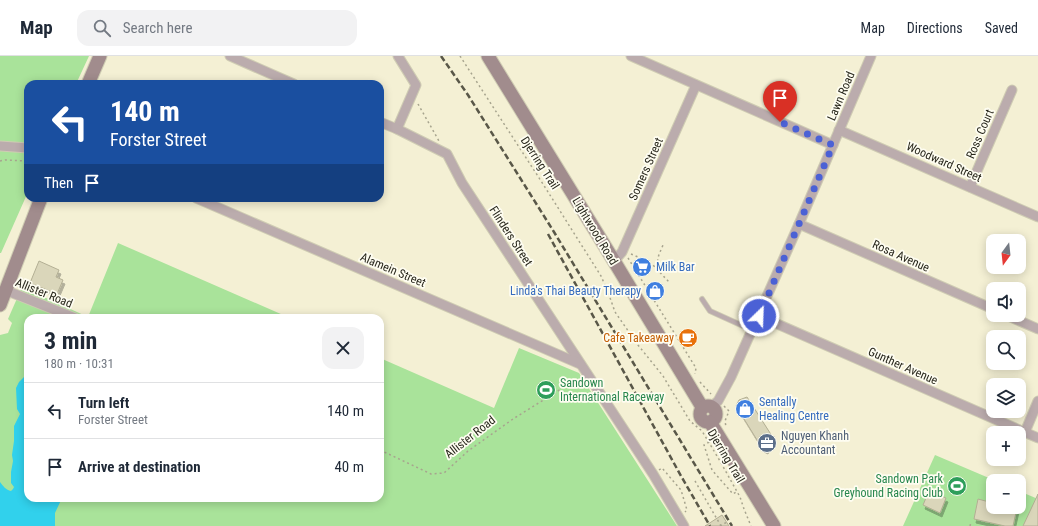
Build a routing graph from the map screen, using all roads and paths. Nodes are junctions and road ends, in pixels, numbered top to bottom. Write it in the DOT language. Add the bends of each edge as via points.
graph roads {
  1 [pos="230,56"];
  2 [pos="398,56"];
  3 [pos="460,56"];
  4 [pos="631,56"];
  5 [pos="871,56"];
  6 [pos="98,57"];
  7 [pos="493,59"];
  8 [pos="89,80"];
  9 [pos="285,80"];
  10 [pos="696,85"];
  11 [pos="1012,90"];
  12 [pos="412,94"];
  13 [pos="384,124"];
  14 [pos="397,129"];
  15 [pos="840,130"];
  16 [pos="833,145"];
  17 [pos="0,146"];
  18 [pos="24,148"];
  19 [pos="447,154"];
  20 [pos="24,160"];
  21 [pos="0,161"];
  22 [pos="970,187"];
  23 [pos="39,202"];
  24 [pos="205,202"];
  25 [pos="1038,217"];
  26 [pos="799,224"];
  27 [pos="663,245"];
  28 [pos="631,254"];
  29 [pos="614,261"];
  30 [pos="661,272"];
  31 [pos="669,282"];
  32 [pos="5,290"];
  33 [pos="702,299"];
  34 [pos="0,305"];
  35 [pos="986,306"];
  36 [pos="64,314"];
  37 [pos="759,316"];
  38 [pos="1022,322"];
  39 [pos="1038,329"];
  40 [pos="752,330"];
  41 [pos="581,364"];
  42 [pos="569,384"];
  43 [pos="1038,401"];
  44 [pos="707,407"];
  45 [pos="1011,426"];
  46 [pos="1026,430"];
  47 [pos="1026,432"];
  48 [pos="1038,438"];
  49 [pos="708,443"];
  50 [pos="384,452"];
  51 [pos="662,468"];
  52 [pos="695,481"];
  53 [pos="743,488"];
  54 [pos="737,492"];
  55 [pos="687,510"];
  56 [pos="727,522"];
  57 [pos="971,522"];
  58 [pos="684,526"];
  59 [pos="721,526"];
  60 [pos="751,526"];
  61 [pos="774,526"];
  62 [pos="970,526"];
  1 -- 9 [label="street"];
  2 -- 12 [label="street" via="416,84"];
  3 -- 49 [label="path, Djerring Trail" via="544,184 600,276 616,312 663,376 690,421 702,432"];
  4 -- 10 [label="street"];
  5 -- 15 [label="street, Lawn Road"];
  6 -- 8 [label="main road"];
  7 -- 29 [label="main road, Lightwood Road"];
  10 -- 16 [label="street"];
  10 -- 29 [label="street, Somers Street" via="622,252"];
  11 -- 22 [label="street, Ross Court"];
  12 -- 14 [label="street"];
  12 -- 19 [label="path"];
  13 -- 14 [label="street"];
  14 -- 19 [label="street"];
  15 -- 16 [label="street, Lawn Road"];
  15 -- 22 [label="street, Woodward Street"];
  16 -- 26 [label="street, Lawn Road"];
  17 -- 18 [label="street"];
  19 -- 41 [label="street, Flinders Street" via="462,182"];
  20 -- 21 [label="path"];
  22 -- 25 [label="street, Woodward Street"];
  23 -- 32 [label="main road"];
  24 -- 41 [label="street, Alamein Street"];
  26 -- 35 [label="street, Rosa Avenue"];
  26 -- 37 [label="street, Lawn Road"];
  27 -- 30 [label="path" via="657,259"];
  28 -- 30 [label="path" via="653,264"];
  29 -- 44 [label="main road, Lightwood Road"];
  30 -- 31 [label="path"];
  32 -- 34 [label="main road"];
  32 -- 36 [label="street, Allister Road"];
  33 -- 40 [label="lane" via="710,311"];
  37 -- 40 [label="street, Lawn Road"];
  37 -- 45 [label="street, Gunther Avenue"];
  38 -- 39 [label="street"];
  40 -- 44 [label="street, Lawn Road" via="718,401"];
  41 -- 58 [label="street, Flinders Street"];
  42 -- 50 [label="path, Allister Road" via="468,451 444,473 431,474"];
  43 -- 46 [label="street"];
  44 -- 61 [label="main road" via="714,408 715,419 710,422"];
  47 -- 48 [label="street, Gunther Avenue"];
  49 -- 54 [label="path, Djerring Trail"];
  49 -- 54 [label="path" via="704,445 712,470 733,494"];
  51 -- 55 [label="path" via="681,490"];
  52 -- 59 [label="path"];
  53 -- 54 [label="path"];
  54 -- 60 [label="path, Djerring Trail"];
  56 -- 59 [label="path"];
  57 -- 62 [label="path"];
}
